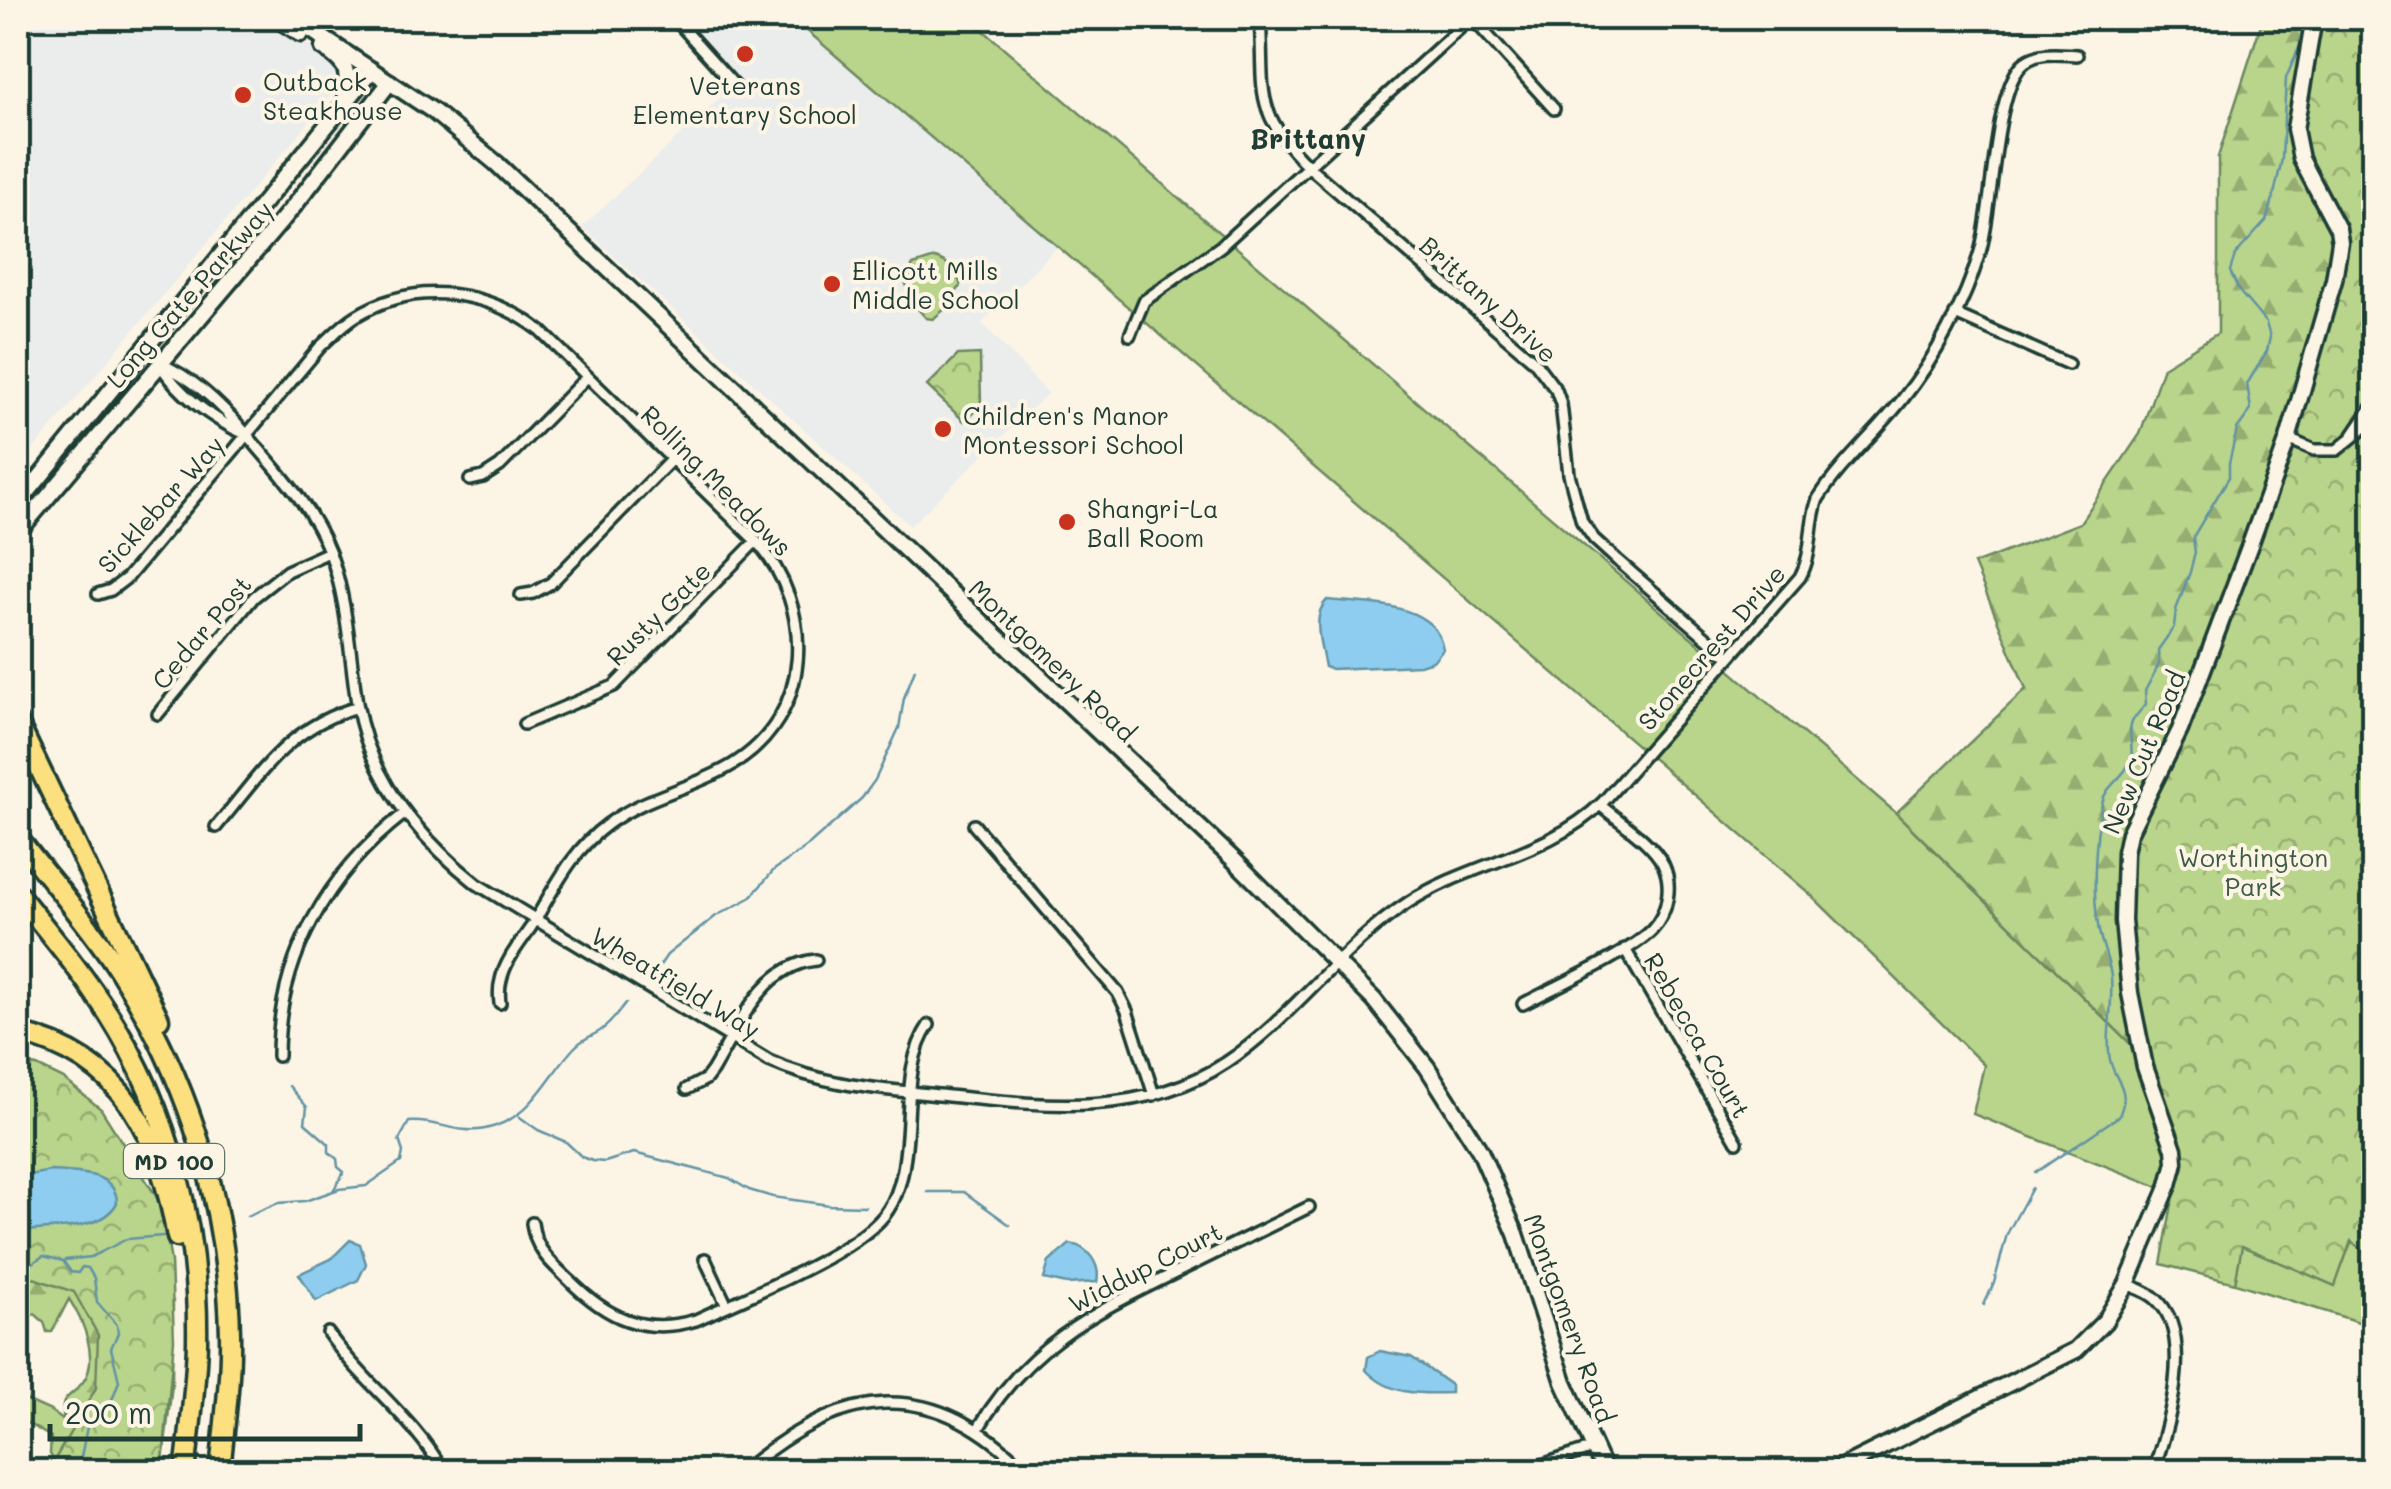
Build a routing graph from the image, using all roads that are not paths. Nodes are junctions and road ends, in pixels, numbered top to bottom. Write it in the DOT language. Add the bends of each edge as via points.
graph roads {
  1 [pos="276,18"];
  2 [pos="293,18"];
  3 [pos="674,18"];
  4 [pos="1260,18"];
  5 [pos="1472,18"];
  6 [pos="2314,18"];
  7 [pos="2076,55"];
  8 [pos="372,70"];
  9 [pos="390,82"];
  10 [pos="735,86"];
  11 [pos="345,102"];
  12 [pos="1554,109"];
  13 [pos="1308,166"];
  14 [pos="1954,314"];
  15 [pos="1130,334"];
  16 [pos="151,357"];
  17 [pos="2068,364"];
  18 [pos="587,377"];
  19 [pos="2374,404"];
  20 [pos="2374,420"];
  21 [pos="248,436"];
  22 [pos="2288,439"];
  23 [pos="2350,441"];
  24 [pos="671,460"];
  25 [pos="470,480"];
  26 [pos="18,504"];
  27 [pos="18,532"];
  28 [pos="756,541"];
  29 [pos="329,552"];
  30 [pos="98,594"];
  31 [pos="520,594"];
  32 [pos="1729,657"];
  33 [pos="358,707"];
  34 [pos="158,714"];
  35 [pos="18,722"];
  36 [pos="524,724"];
  37 [pos="1600,805"];
  38 [pos="404,814"];
  39 [pos="974,825"];
  40 [pos="216,828"];
  41 [pos="18,838"];
  42 [pos="18,894"];
  43 [pos="535,920"];
  44 [pos="1625,948"];
  45 [pos="816,960"];
  46 [pos="1338,963"];
  47 [pos="500,1003"];
  48 [pos="1523,1004"];
  49 [pos="930,1024"];
  50 [pos="18,1033"];
  51 [pos="732,1038"];
  52 [pos="278,1056"];
  53 [pos="687,1090"];
  54 [pos="911,1092"];
  55 [pos="1154,1095"];
  56 [pos="187,1105"];
  57 [pos="1738,1142"];
  58 [pos="1309,1208"];
  59 [pos="532,1222"];
  60 [pos="705,1259"];
  61 [pos="2127,1284"];
  62 [pos="727,1306"];
  63 [pos="328,1333"];
  64 [pos="978,1429"];
  65 [pos="1593,1448"];
  66 [pos="184,1472"];
  67 [pos="220,1472"];
  68 [pos="444,1472"];
  69 [pos="742,1472"];
  70 [pos="1027,1472"];
  71 [pos="1520,1472"];
  72 [pos="1605,1472"];
  73 [pos="1832,1472"];
  74 [pos="2153,1472"];
  1 -- 11 [label="street" via="346,67"];
  2 -- 8 [label="street, Montgomery Road"];
  3 -- 10 [label="street"];
  4 -- 13 [label="street, Brittany Drive" via="1267,114"];
  5 -- 12 [label="street"];
  5 -- 13 [label="street"];
  6 -- 22 [label="street, New Cut Road" via="2294,129 2340,242"];
  7 -- 14 [label="street, Stonecrest Drive" via="2034,58 2008,85 1985,236"];
  8 -- 9 [label="street, Montgomery Road"];
  8 -- 11 [label="street, Long Gate Parkway"];
  9 -- 16 [label="street, Long Gate Parkway" via="176,343"];
  9 -- 46 [label="street, Montgomery Road" via="496,162"];
  11 -- 16 [label="street, Long Gate Parkway" via="163,327"];
  13 -- 15 [label="street" via="1220,246 1144,301"];
  13 -- 32 [label="street, Brittany Drive" via="1547,376 1561,404 1582,522"];
  14 -- 17 [label="street"];
  14 -- 32 [label="street, Stonecrest Drive" via="1911,388 1818,499 1800,577"];
  16 -- 21 [label="street, Wheatfield Way" via="223,424"];
  16 -- 26 [label="street, Long Gate Parkway" via="120,378"];
  16 -- 27 [label="street, Long Gate Parkway" via="136,392"];
  18 -- 21 [label="street, Rolling Meadows" via="541,331 505,308 466,296 424,294 381,303 347,322"];
  18 -- 24 [label="street, Rolling Meadows"];
  18 -- 25 [label="street" via="500,466"];
  19 -- 23 [label="street"];
  20 -- 23 [label="street"];
  21 -- 29 [label="street, Wheatfield Way" via="298,494"];
  21 -- 30 [label="street, Sicklebar Way" via="128,577"];
  22 -- 23 [label="street" via="2325,451"];
  22 -- 61 [label="street, New Cut Road" via="2193,696 2125,852 2130,994 2144,1067 2175,1162"];
  24 -- 28 [label="street, Rolling Meadows"];
  24 -- 31 [label="street" via="552,583"];
  28 -- 36 [label="street, Rusty Gate" via="614,686"];
  28 -- 43 [label="street, Rolling Meadows" via="782,574 799,629 797,671 781,715 736,764 607,825 567,866"];
  29 -- 33 [label="street, Wheatfield Way" via="345,606"];
  29 -- 34 [label="street, Cedar Post" via="262,590"];
  32 -- 37 [label="street, Stonecrest Drive"];
  33 -- 38 [label="street, Wheatfield Way"];
  33 -- 40 [label="street" via="296,736"];
  35 -- 56 [label="highway" via="153,1004"];
  37 -- 44 [label="street" via="1656,853 1668,882 1658,922"];
  37 -- 46 [label="street, Stonecrest Drive" via="1557,838 1409,902"];
  38 -- 43 [label="street, Wheatfield Way" via="451,863"];
  38 -- 52 [label="street" via="345,869 315,913 292,964"];
  39 -- 55 [label="street" via="1118,994"];
  41 -- 56 [label="highway, MD 100" via="118,968"];
  42 -- 66 [label="highway, MD 100" via="110,1016 145,1082 174,1163 196,1296 195,1385"];
  43 -- 47 [label="street, Rolling Meadows" via="505,968"];
  43 -- 51 [label="street, Wheatfield Way"];
  44 -- 48 [label="street"];
  44 -- 57 [label="street, Rebecca Court"];
  45 -- 51 [label="street" via="795,963 771,980"];
  46 -- 55 [label="street, Wheatfield Way" via="1257,1041 1222,1065"];
  46 -- 65 [label="street, Montgomery Road" via="1427,1066 1480,1151"];
  49 -- 54 [label="street" via="914,1055"];
  50 -- 66 [label="highway" via="64,1048 110,1080 140,1119 162,1167 192,1340"];
  51 -- 53 [label="street" via="706,1078"];
  51 -- 54 [label="street, Wheatfield Way" via="820,1080"];
  54 -- 55 [label="street, Wheatfield Way" via="1071,1106"];
  54 -- 62 [label="street" via="902,1177 878,1224 849,1246"];
  56 -- 67 [label="highway, MD 100" via="214,1196 229,1296"];
  58 -- 64 [label="street, Widdup Court" via="1077,1324 1024,1367"];
  59 -- 62 [label="street" via="545,1257 590,1301 624,1322 677,1326"];
  60 -- 62 [label="street"];
  61 -- 73 [label="street, New Cut Road" via="2105,1322 2076,1350"];
  61 -- 74 [label="street" via="2165,1310 2175,1346 2170,1415"];
  63 -- 68 [label="street" via="409,1421"];
  64 -- 69 [label="street" via="936,1409 866,1404 793,1432"];
  64 -- 70 [label="street"];
  65 -- 71 [label="street"];
  65 -- 72 [label="street, Montgomery Road"];
}
